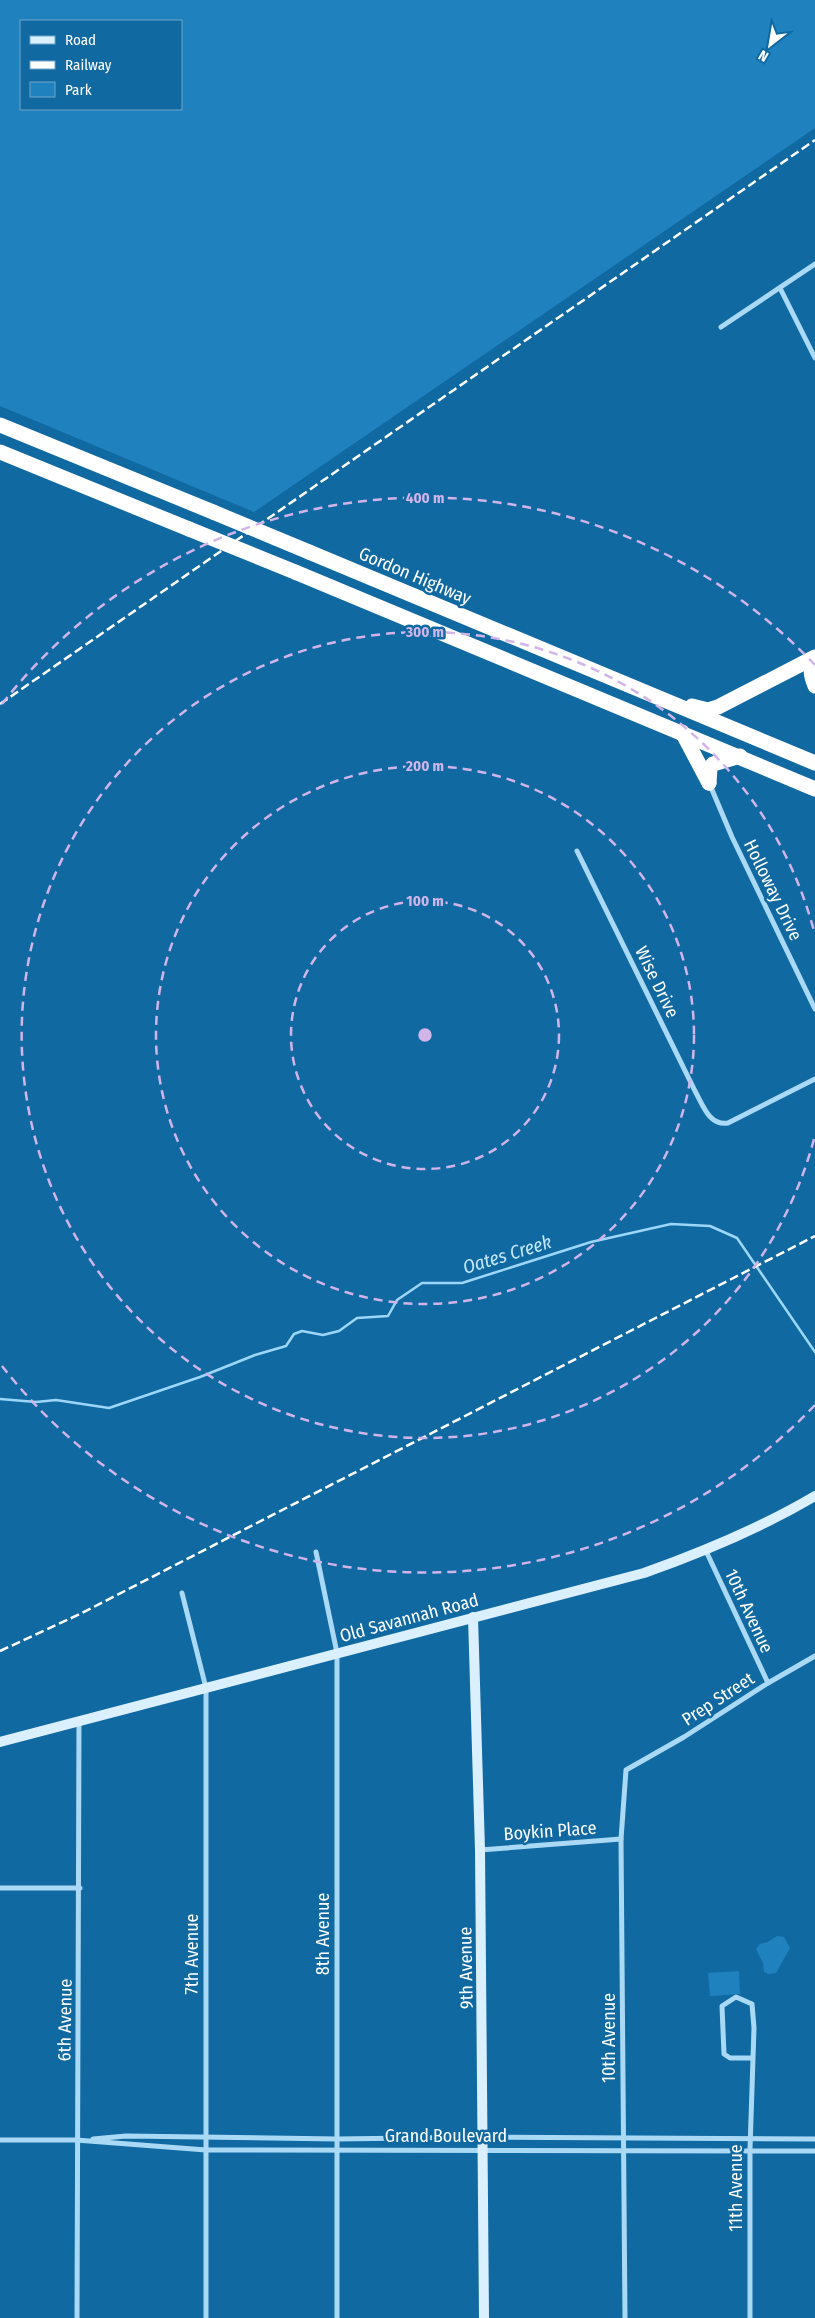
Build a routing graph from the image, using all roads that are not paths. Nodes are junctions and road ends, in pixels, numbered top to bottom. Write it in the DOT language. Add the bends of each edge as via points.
graph roads {
  1 [pos="815,264"];
  2 [pos="780,288"];
  3 [pos="721,327"];
  4 [pos="815,358"];
  5 [pos="0,425"];
  6 [pos="0,452"];
  7 [pos="815,658"];
  8 [pos="815,686"];
  9 [pos="674,705"];
  10 [pos="682,732"];
  11 [pos="740,756"];
  12 [pos="815,763"];
  13 [pos="709,782"];
  14 [pos="815,789"];
  15 [pos="577,851"];
  16 [pos="815,1009"];
  17 [pos="815,1079"];
  18 [pos="815,1496"];
  19 [pos="706,1550"];
  20 [pos="316,1552"];
  21 [pos="182,1593"];
  22 [pos="474,1617"];
  23 [pos="337,1653"];
  24 [pos="815,1656"];
  25 [pos="768,1683"];
  26 [pos="206,1688"];
  27 [pos="79,1722"];
  28 [pos="0,1742"];
  29 [pos="635,1763"];
  30 [pos="621,1839"];
  31 [pos="480,1850"];
  32 [pos="0,1888"];
  33 [pos="80,1888"];
  34 [pos="753,2058"];
  35 [pos="484,2137"];
  36 [pos="206,2138"];
  37 [pos="337,2139"];
  38 [pos="624,2139"];
  39 [pos="815,2139"];
  40 [pos="0,2140"];
  41 [pos="76,2140"];
  42 [pos="750,2140"];
  43 [pos="484,2149"];
  44 [pos="206,2150"];
  45 [pos="337,2151"];
  46 [pos="750,2151"];
  47 [pos="815,2151"];
  48 [pos="624,2152"];
  49 [pos="78,2318"];
  50 [pos="206,2318"];
  51 [pos="337,2318"];
  52 [pos="484,2318"];
  53 [pos="625,2318"];
  54 [pos="750,2318"];
  1 -- 2 [label="street"];
  2 -- 3 [label="street"];
  2 -- 4 [label="street"];
  5 -- 9 [label="highway, Gordon Highway, bridge"];
  6 -- 10 [label="highway, bridge"];
  7 -- 8 [label="highway" via="811,675"];
  7 -- 9 [label="highway" via="718,707 708,710"];
  9 -- 12 [label="highway, Gordon Highway"];
  10 -- 11 [label="highway"];
  10 -- 13 [label="highway"];
  11 -- 13 [label="highway" via="713,764"];
  11 -- 14 [label="highway"];
  13 -- 16 [label="street, Holloway Drive"];
  15 -- 17 [label="street, Wise Drive" via="695,1091 716,1123 728,1123"];
  18 -- 19 [label="street, Old Savannah Road"];
  19 -- 22 [label="street, Old Savannah Road" via="644,1573"];
  19 -- 25 [label="street, 10th Avenue"];
  20 -- 23 [label="street, 8th Avenue"];
  21 -- 26 [label="street, 7th Avenue"];
  22 -- 23 [label="street, Old Savannah Road"];
  22 -- 31 [label="street, 9th Avenue"];
  23 -- 26 [label="street, Old Savannah Road"];
  23 -- 37 [label="street, 8th Avenue"];
  24 -- 25 [label="street, Prep Street"];
  25 -- 29 [label="street, Prep Street" via="684,1738"];
  26 -- 27 [label="street, Old Savannah Road"];
  26 -- 36 [label="street, 7th Avenue"];
  27 -- 28 [label="street, Old Savannah Road"];
  27 -- 33 [label="street, 6th Avenue"];
  29 -- 30 [label="street, 10th Avenue" via="626,1770"];
  30 -- 31 [label="street, Boykin Place"];
  30 -- 38 [label="street, 10th Avenue"];
  31 -- 35 [label="street, 9th Avenue"];
  32 -- 33 [label="street"];
  33 -- 41 [label="street, 6th Avenue"];
  34 -- 34 [label="street, 11th Avenue" via="730,2058 724,2054 722,2006 736,1997 752,2004"];
  34 -- 42 [label="street, 11th Avenue"];
  35 -- 37 [label="street, Grand Boulevard"];
  35 -- 38 [label="street, Grand Boulevard"];
  35 -- 43 [label="street, 9th Avenue"];
  36 -- 37 [label="street, Grand Boulevard"];
  36 -- 41 [label="street, Grand Boulevard" via="126,2136"];
  36 -- 44 [label="street, 7th Avenue"];
  37 -- 45 [label="street, 8th Avenue"];
  38 -- 42 [label="street, Grand Boulevard"];
  38 -- 48 [label="street, 10th Avenue"];
  39 -- 42 [label="street, Grand Boulevard"];
  40 -- 41 [label="street, Grand Boulevard"];
  41 -- 44 [label="street, Grand Boulevard"];
  41 -- 49 [label="street, 6th Avenue"];
  42 -- 46 [label="street, 11th Avenue"];
  43 -- 45 [label="street, Grand Boulevard"];
  43 -- 48 [label="street, Grand Boulevard"];
  43 -- 52 [label="street, 9th Avenue"];
  44 -- 45 [label="street, Grand Boulevard"];
  44 -- 50 [label="street, 7th Avenue"];
  45 -- 51 [label="street, 8th Avenue"];
  46 -- 47 [label="street, Grand Boulevard"];
  46 -- 48 [label="street, Grand Boulevard"];
  46 -- 54 [label="street, 11th Avenue"];
  48 -- 53 [label="street, 10th Avenue"];
}
